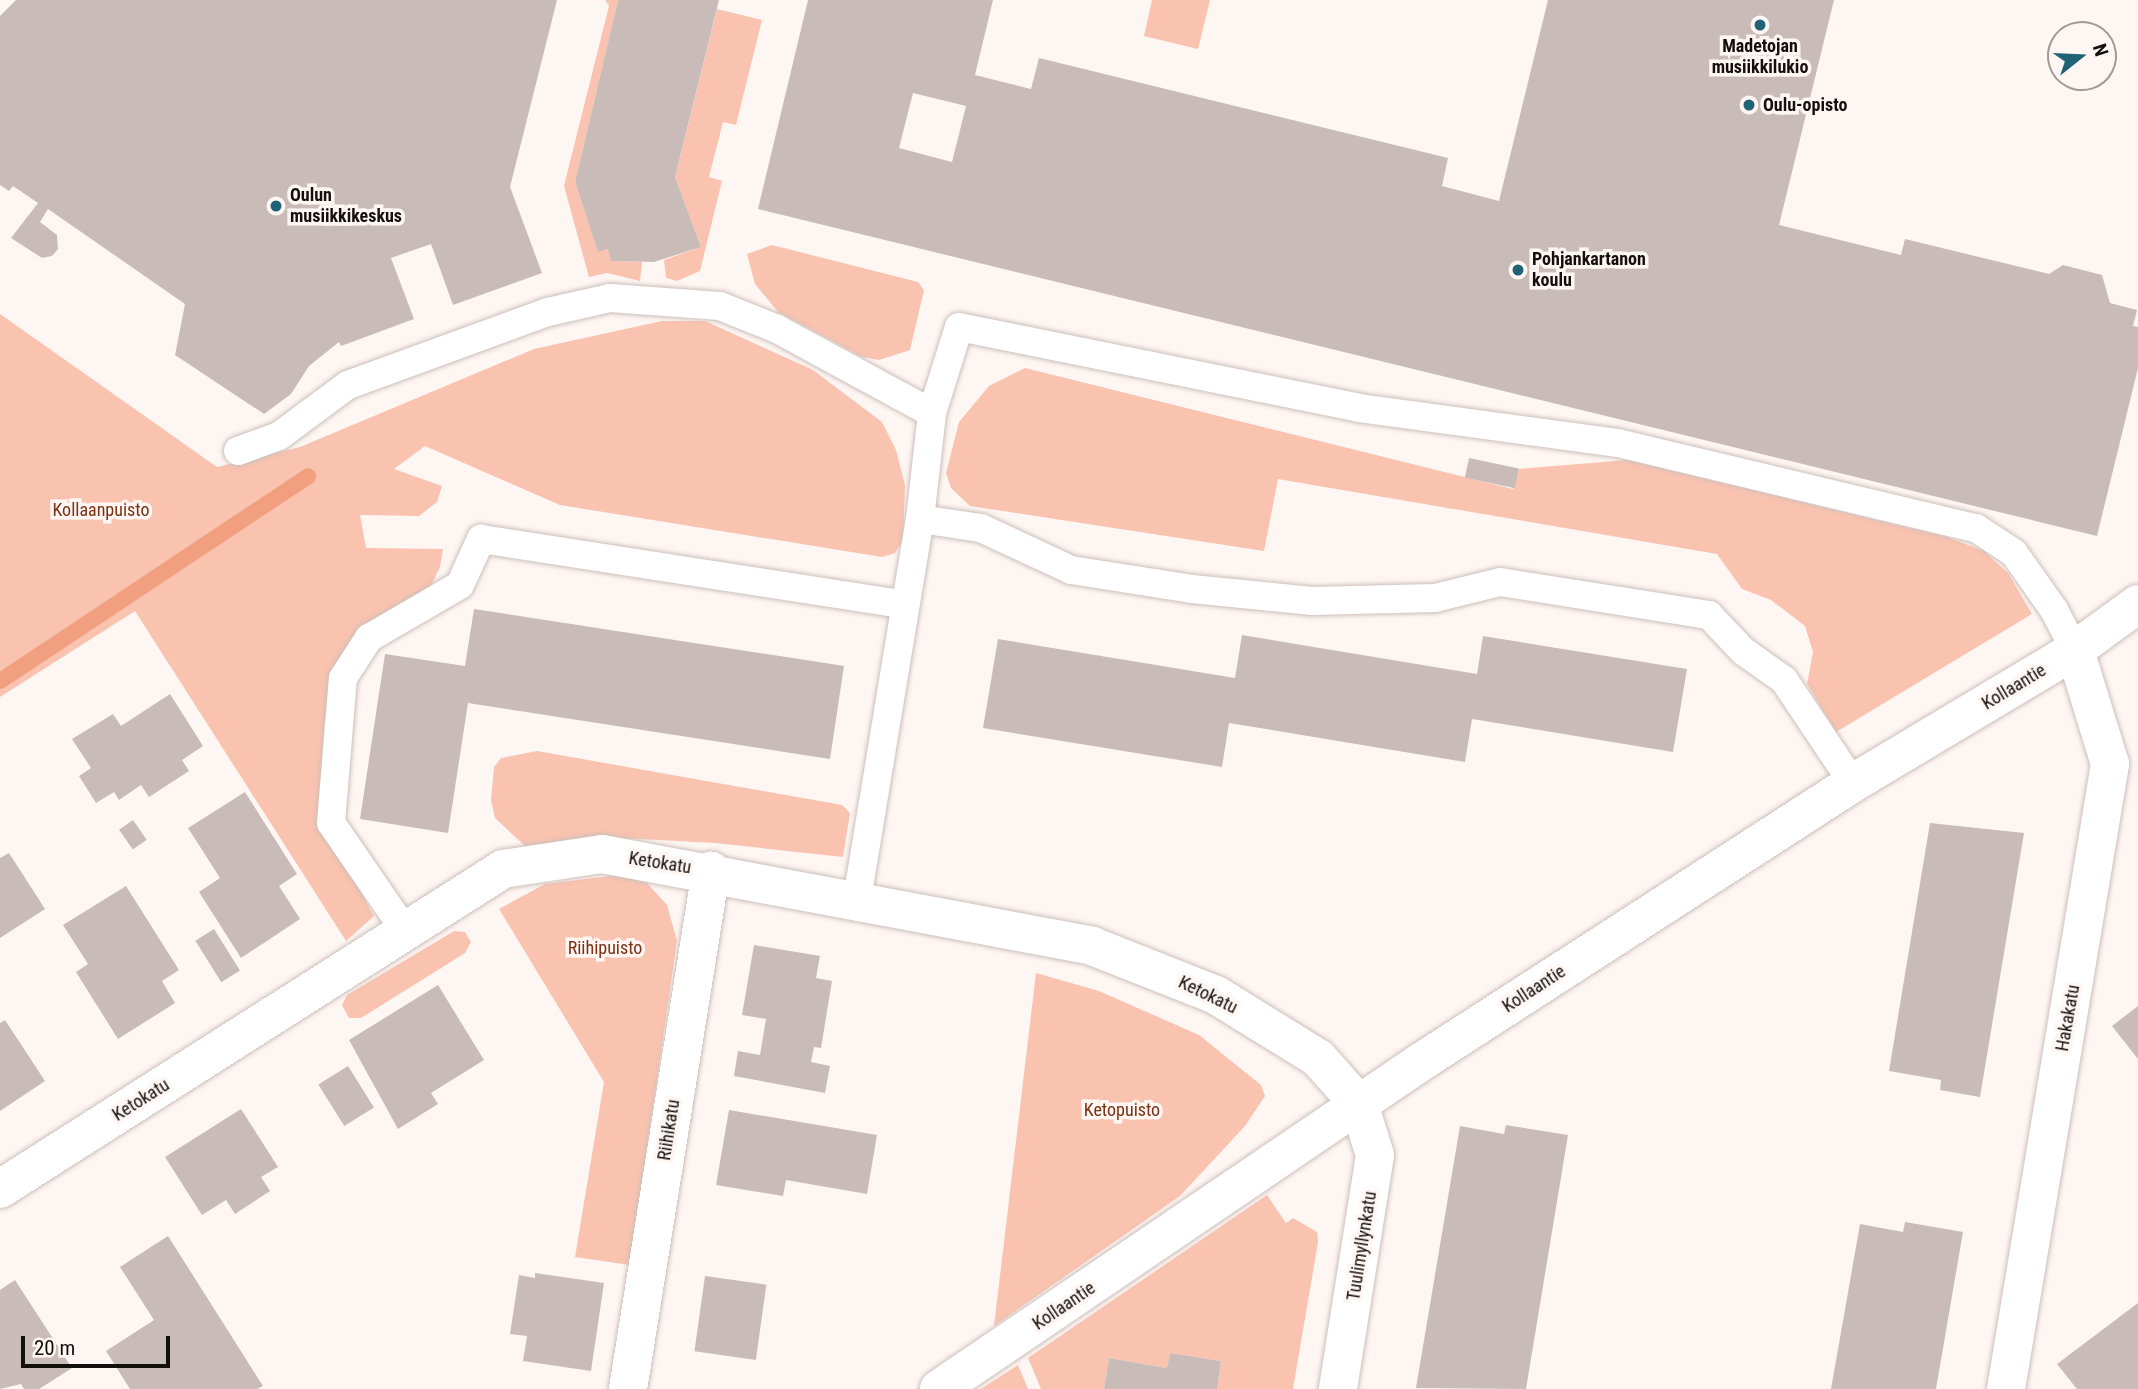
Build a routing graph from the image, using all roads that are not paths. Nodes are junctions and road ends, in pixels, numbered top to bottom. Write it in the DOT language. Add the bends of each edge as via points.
graph roads {
  1 [pos="932,413"];
  2 [pos="238,451"];
  3 [pos="920,519"];
  4 [pos="2138,604"];
  5 [pos="905,605"];
  6 [pos="2075,650"];
  7 [pos="1853,783"];
  8 [pos="711,871"];
  9 [pos="857,899"];
  10 [pos="406,932"];
  11 [pos="1359,1104"];
  12 [pos="0,1189"];
  13 [pos="628,1389"];
  14 [pos="939,1389"];
  15 [pos="1338,1389"];
  16 [pos="2006,1389"];
  1 -- 2 [label="lane" via="777,329 720,306 610,298 548,312 348,385 279,436"];
  1 -- 3 [label="lane"];
  1 -- 6 [label="lane" via="959,327 1359,408 1618,443 1976,528 2014,553 2054,610"];
  3 -- 5 [label="lane"];
  3 -- 7 [label="lane" via="981,528 1071,570 1192,589 1312,601 1435,598 1500,582 1709,615 1743,651 1784,680"];
  4 -- 6 [label="street, Kollaantie"];
  5 -- 9 [label="lane"];
  5 -- 10 [label="lane" via="481,539 460,585 369,638 343,678 331,823"];
  6 -- 7 [label="street, Kollaantie"];
  6 -- 16 [label="street, Hakakatu" via="2110,764"];
  7 -- 11 [label="street, Kollaantie"];
  8 -- 9 [label="street, Ketokatu"];
  8 -- 10 [label="street, Ketokatu" via="602,854 503,869"];
  8 -- 13 [label="street, Riihikatu"];
  9 -- 11 [label="street, Ketokatu" via="1092,946 1216,995 1318,1058"];
  10 -- 12 [label="street, Ketokatu"];
  11 -- 14 [label="street, Kollaantie"];
  11 -- 15 [label="street, Tuulimyllynkatu" via="1375,1155"];
}
